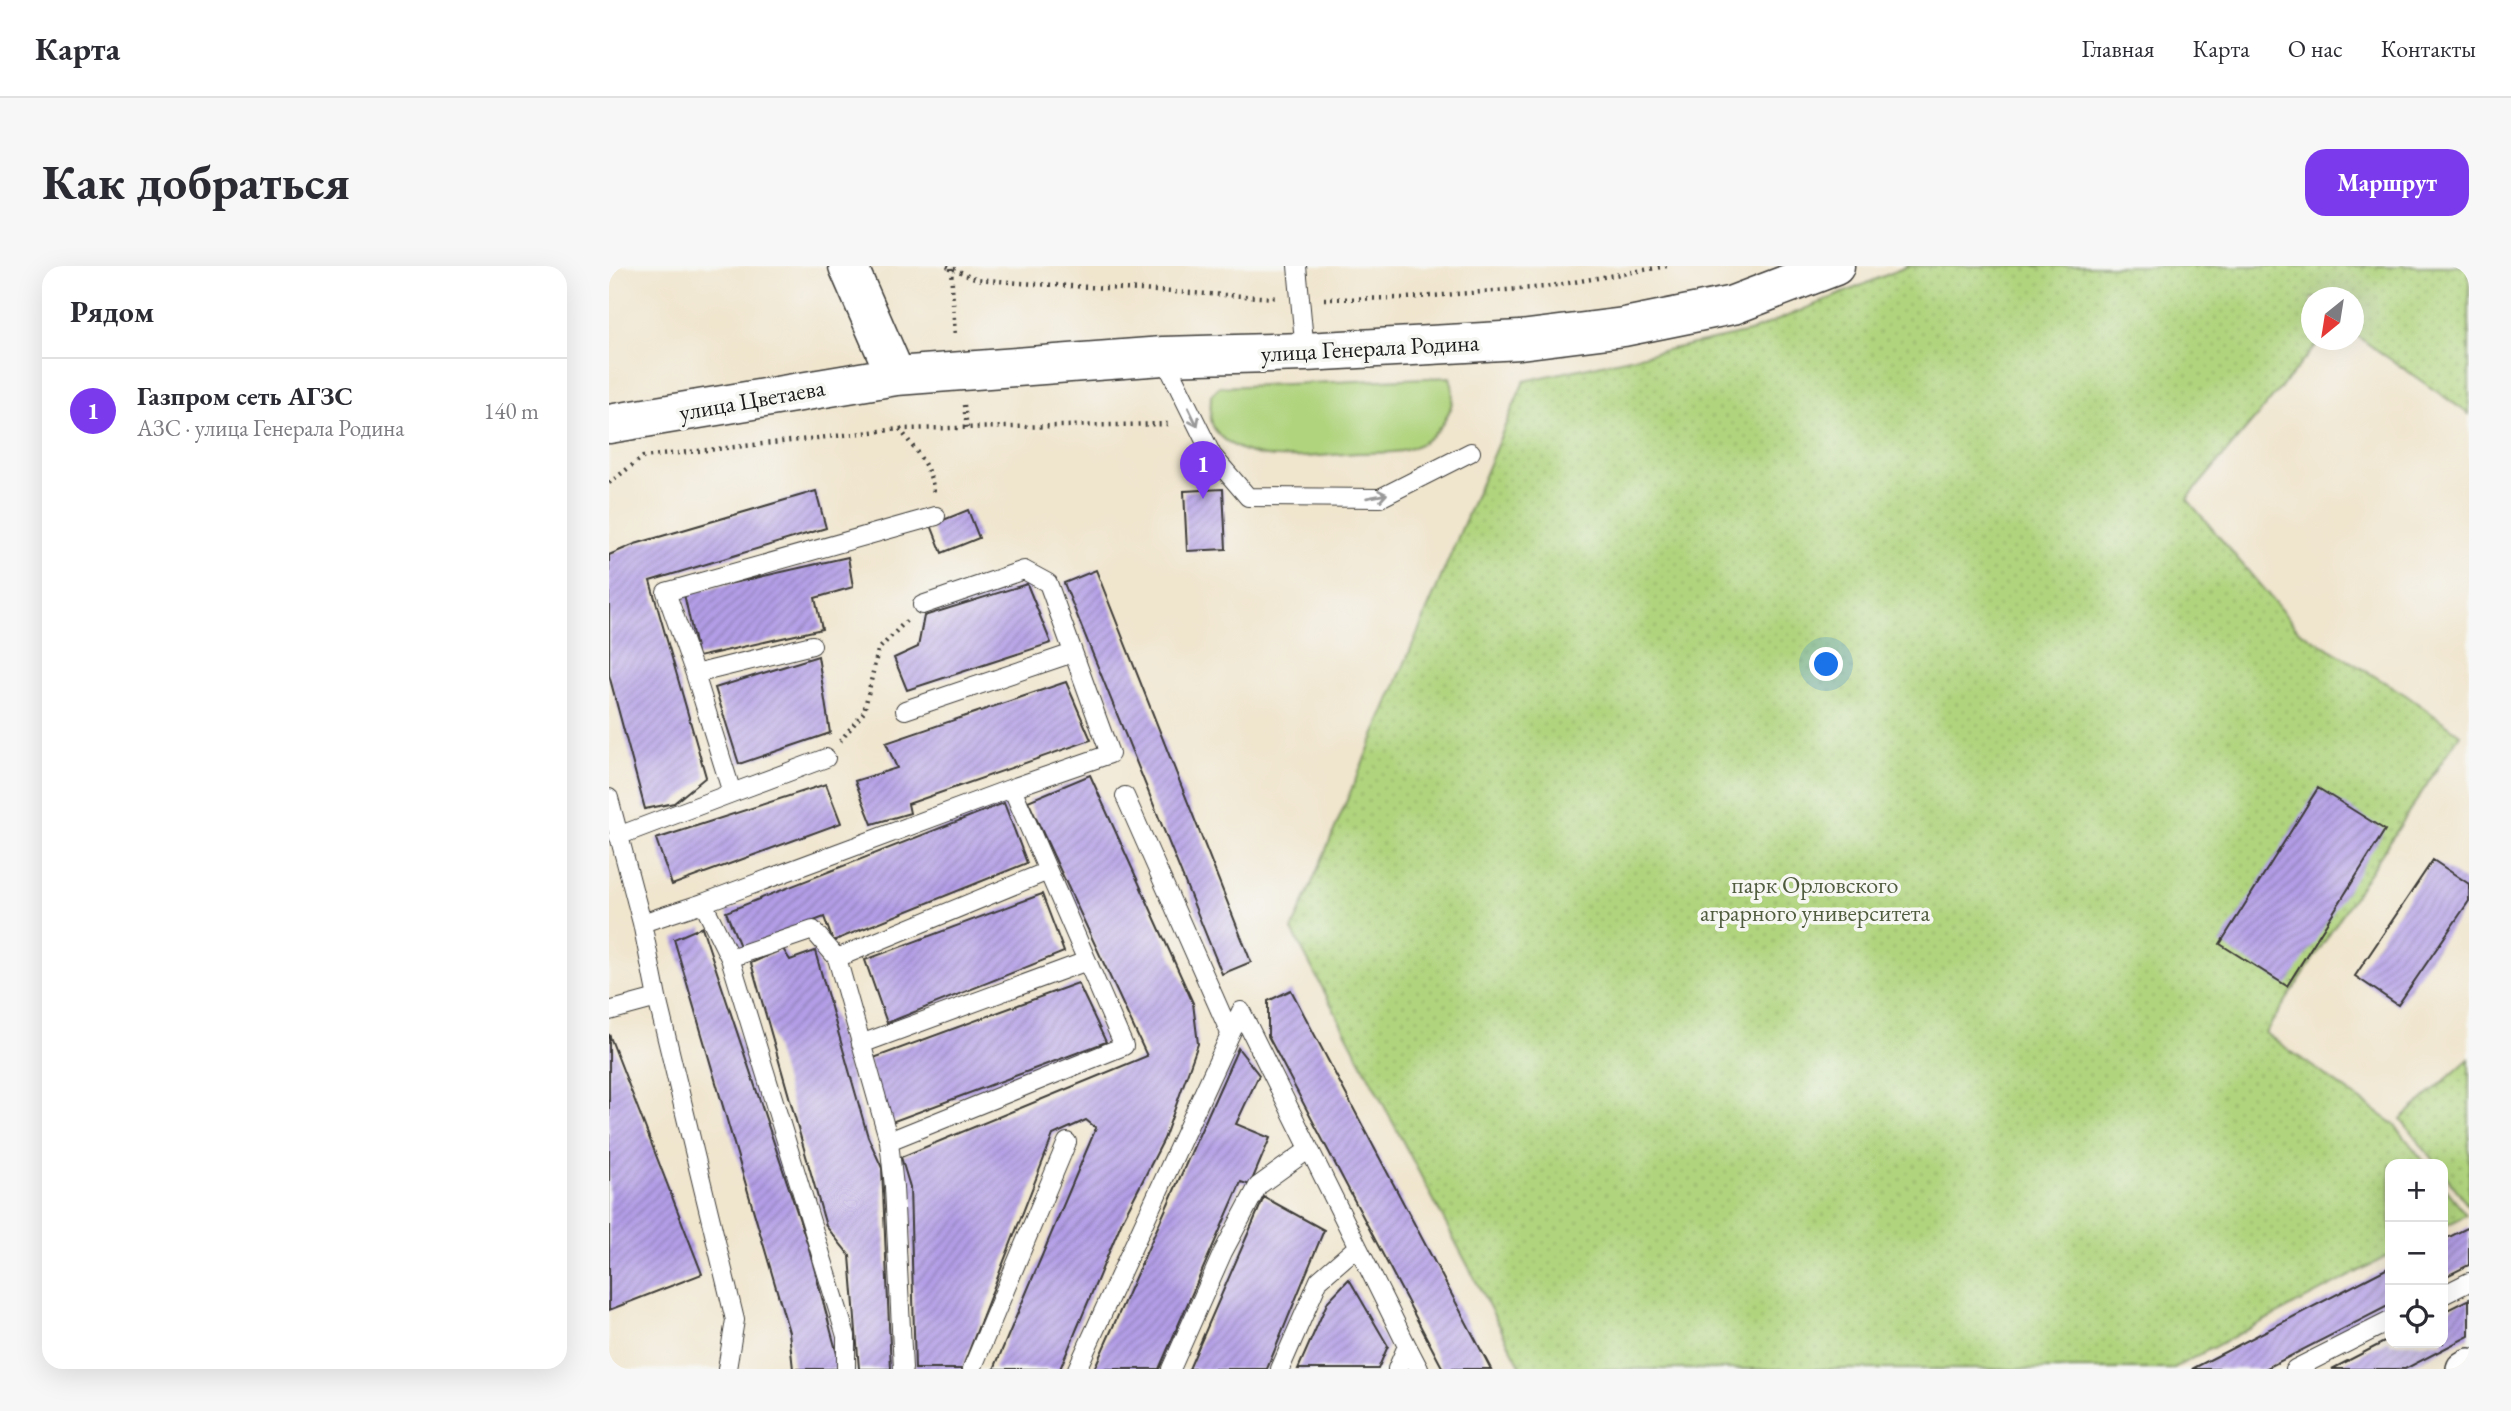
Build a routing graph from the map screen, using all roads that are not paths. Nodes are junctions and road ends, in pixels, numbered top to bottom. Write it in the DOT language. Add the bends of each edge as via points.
graph roads {
  1 [pos="848,266"];
  2 [pos="1297,266"];
  3 [pos="1835,266"];
  4 [pos="1305,352"];
  5 [pos="1163,356"];
  6 [pos="896,376"];
  7 [pos="609,424"];
  8 [pos="1471,452"];
  9 [pos="936,516"];
  10 [pos="922,605"];
  11 [pos="812,645"];
  12 [pos="1073,653"];
  13 [pos="695,674"];
  14 [pos="905,710"];
  15 [pos="826,758"];
  16 [pos="1012,788"];
  17 [pos="731,793"];
  18 [pos="1125,796"];
  19 [pos="609,798"];
  20 [pos="618,836"];
  21 [pos="1048,871"];
  22 [pos="703,903"];
  23 [pos="642,923"];
  24 [pos="730,958"];
  25 [pos="837,958"];
  26 [pos="1087,961"];
  27 [pos="657,998"];
  28 [pos="609,1011"];
  29 [pos="1230,1033"];
  30 [pos="861,1044"];
  31 [pos="888,1141"];
  32 [pos="1067,1142"];
  33 [pos="1308,1150"];
  34 [pos="1357,1247"];
  35 [pos="2469,1282"];
  36 [pos="2448,1292"];
  37 [pos="2385,1324"];
  38 [pos="1407,1346"];
  39 [pos="2469,1366"];
  40 [pos="727,1369"];
  41 [pos="846,1369"];
  42 [pos="903,1369"];
  43 [pos="972,1369"];
  44 [pos="1077,1369"];
  45 [pos="1171,1369"];
  46 [pos="1280,1369"];
  47 [pos="1397,1369"];
  48 [pos="1419,1369"];
  49 [pos="2295,1369"];
  50 [pos="2464,1369"];
  1 -- 6 [label="main road"];
  2 -- 4 [label="lane"];
  3 -- 4 [label="main road, улица Генерала Родина" via="1733,304 1624,327 1520,340"];
  4 -- 5 [label="main road, улица Генерала Родина"];
  5 -- 6 [label="main road, улица Генерала Родина"];
  5 -- 8 [label="lane, one-way" via="1212,455 1248,497 1380,498"];
  6 -- 7 [label="main road, улица Цветаева"];
  9 -- 13 [label="lane" via="666,592"];
  10 -- 12 [label="lane" via="1024,570 1048,583"];
  11 -- 13 [label="lane"];
  12 -- 14 [label="lane"];
  12 -- 16 [label="lane" via="1110,754"];
  13 -- 17 [label="lane"];
  15 -- 17 [label="lane"];
  16 -- 21 [label="lane"];
  16 -- 22 [label="lane"];
  17 -- 20 [label="lane"];
  18 -- 29 [label="lane"];
  19 -- 20 [label="lane"];
  20 -- 23 [label="lane"];
  21 -- 25 [label="lane"];
  21 -- 26 [label="lane"];
  22 -- 23 [label="lane"];
  22 -- 24 [label="lane"];
  23 -- 27 [label="lane"];
  24 -- 25 [label="lane" via="813,930"];
  24 -- 41 [label="lane" via="846,1335"];
  25 -- 30 [label="lane"];
  26 -- 30 [label="lane"];
  26 -- 31 [label="lane" via="1124,1045"];
  27 -- 28 [label="lane"];
  27 -- 40 [label="lane" via="735,1320"];
  29 -- 33 [label="lane" via="1241,1011"];
  29 -- 44 [label="lane"];
  30 -- 31 [label="lane"];
  31 -- 42 [label="lane"];
  32 -- 43 [label="lane"];
  33 -- 34 [label="lane"];
  33 -- 45 [label="lane" via="1258,1186"];
  34 -- 38 [label="lane"];
  34 -- 46 [label="lane" via="1319,1280"];
  35 -- 36 [label="lane"];
  37 -- 49 [label="lane"];
  38 -- 47 [label="lane"];
  38 -- 48 [label="lane"];
  39 -- 50 [label="street"];
}
